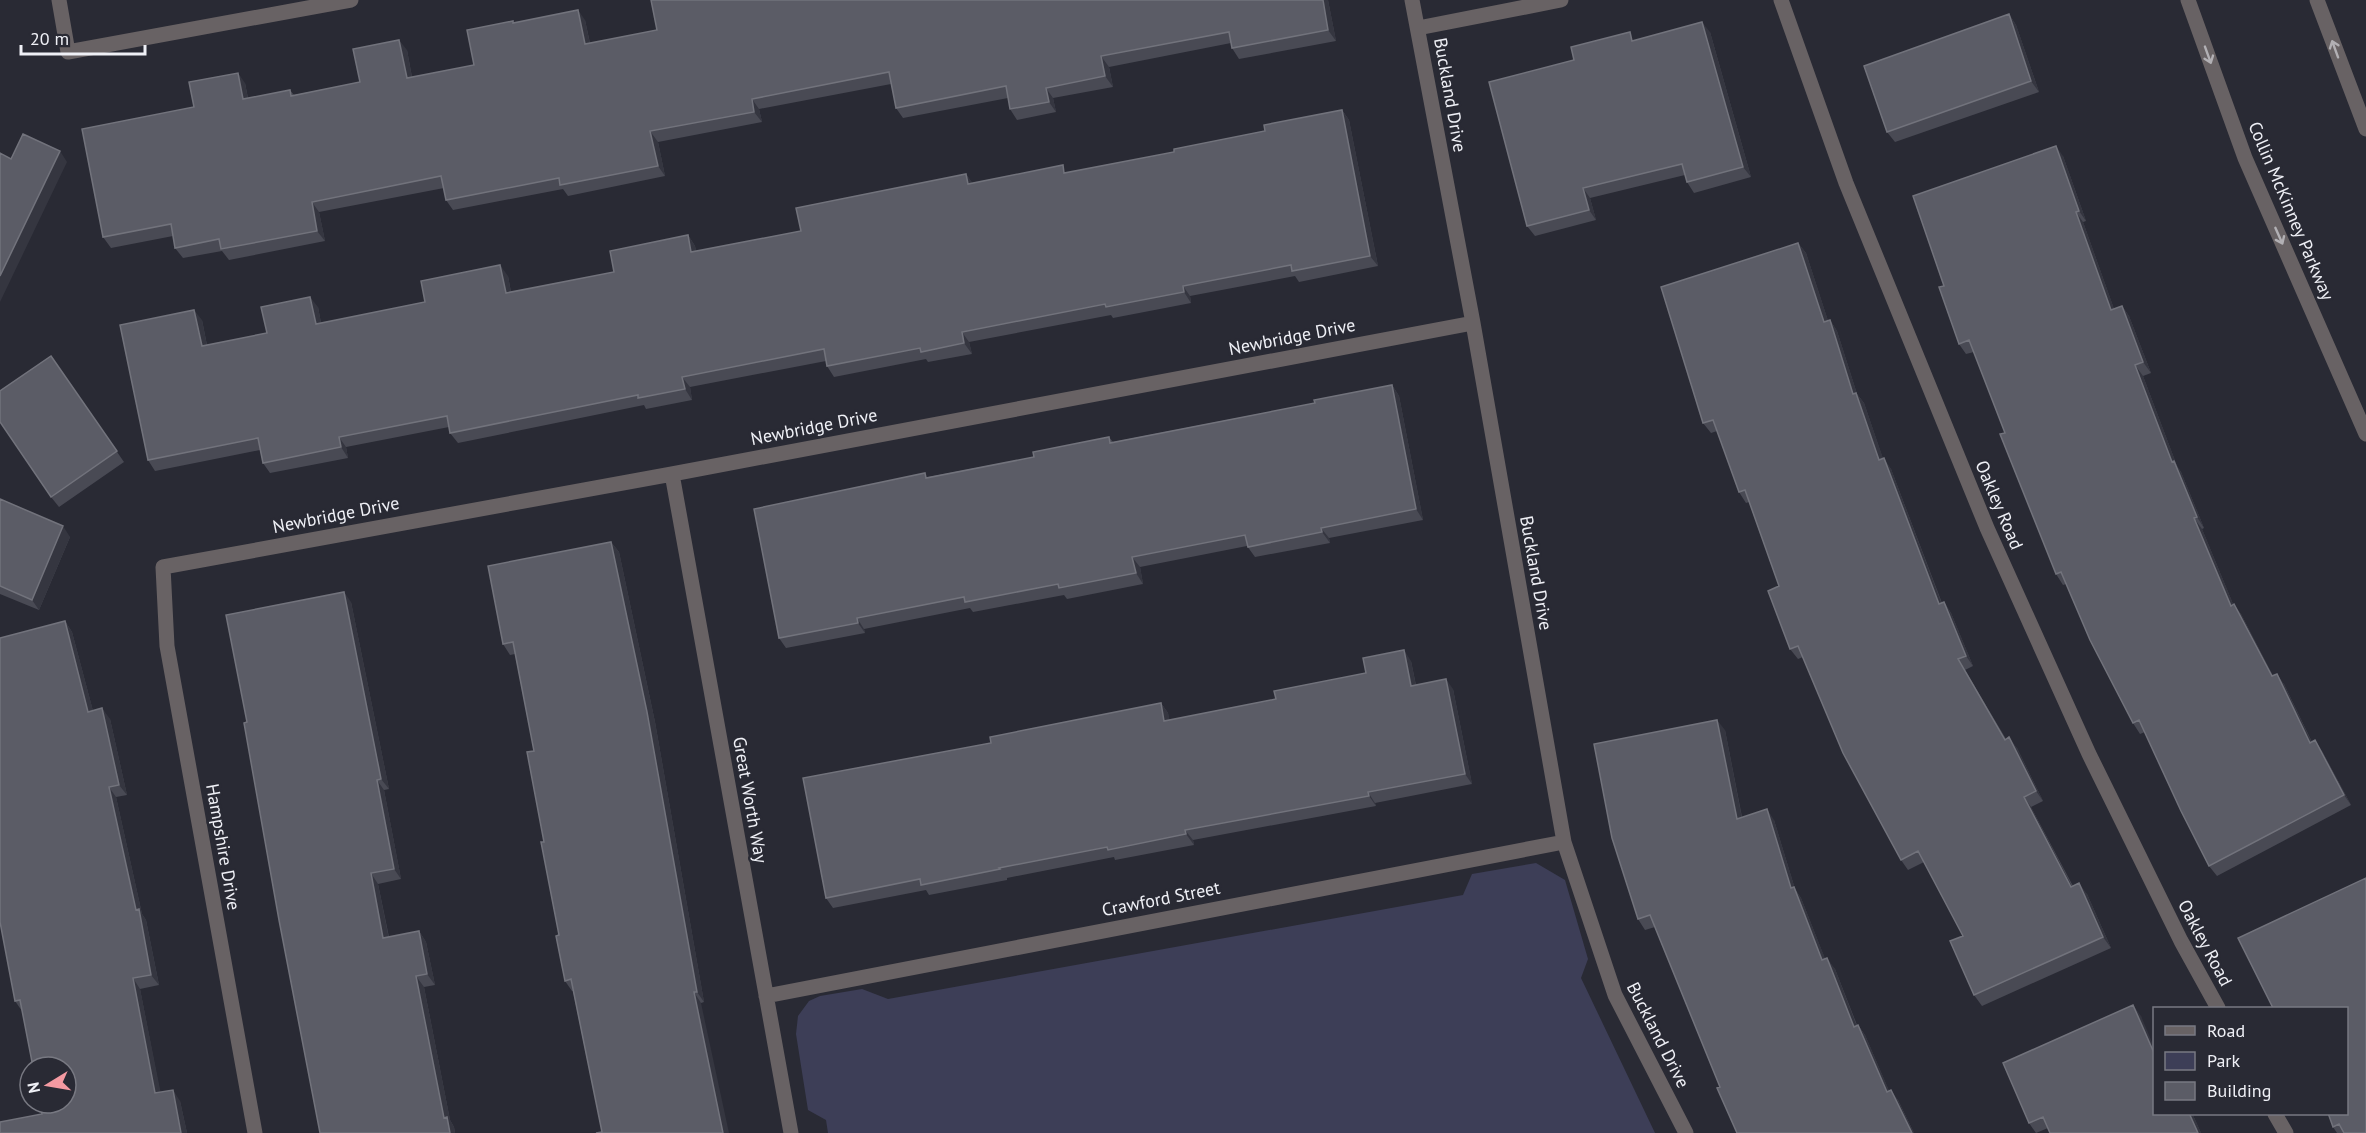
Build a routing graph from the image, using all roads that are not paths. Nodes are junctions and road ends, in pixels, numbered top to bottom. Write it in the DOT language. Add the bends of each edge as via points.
graph roads {
  1 [pos="59,0"];
  2 [pos="351,0"];
  3 [pos="1412,0"];
  4 [pos="1561,0"];
  5 [pos="1781,0"];
  6 [pos="2188,0"];
  7 [pos="2317,0"];
  8 [pos="1418,28"];
  9 [pos="2366,129"];
  10 [pos="1473,323"];
  11 [pos="2366,434"];
  12 [pos="672,474"];
  13 [pos="163,567"];
  14 [pos="1564,842"];
  15 [pos="766,996"];
  16 [pos="2217,1007"];
  17 [pos="2277,1115"];
  18 [pos="255,1133"];
  19 [pos="791,1133"];
  20 [pos="1686,1133"];
  21 [pos="2286,1133"];
  1 -- 2 [label="street" via="68,52"];
  3 -- 8 [label="street, Buckland Drive"];
  4 -- 8 [label="street"];
  5 -- 16 [label="street, Oakley Road" via="1846,183 1987,528 2089,754"];
  6 -- 11 [label="street, Collin McKinney Parkway, one-way" via="2245,158"];
  9 -- 7 [label="street, one-way"];
  8 -- 10 [label="street, Buckland Drive"];
  10 -- 12 [label="street, Newbridge Drive"];
  10 -- 14 [label="street, Buckland Drive"];
  12 -- 13 [label="street, Newbridge Drive"];
  12 -- 15 [label="street, Great Worth Way"];
  13 -- 18 [label="street, Hampshire Drive" via="167,646"];
  14 -- 15 [label="street, Crawford Street"];
  14 -- 20 [label="street, Buckland Drive" via="1615,995"];
  15 -- 19 [label="street, Great Worth Way"];
  17 -- 21 [label="street"];
}
